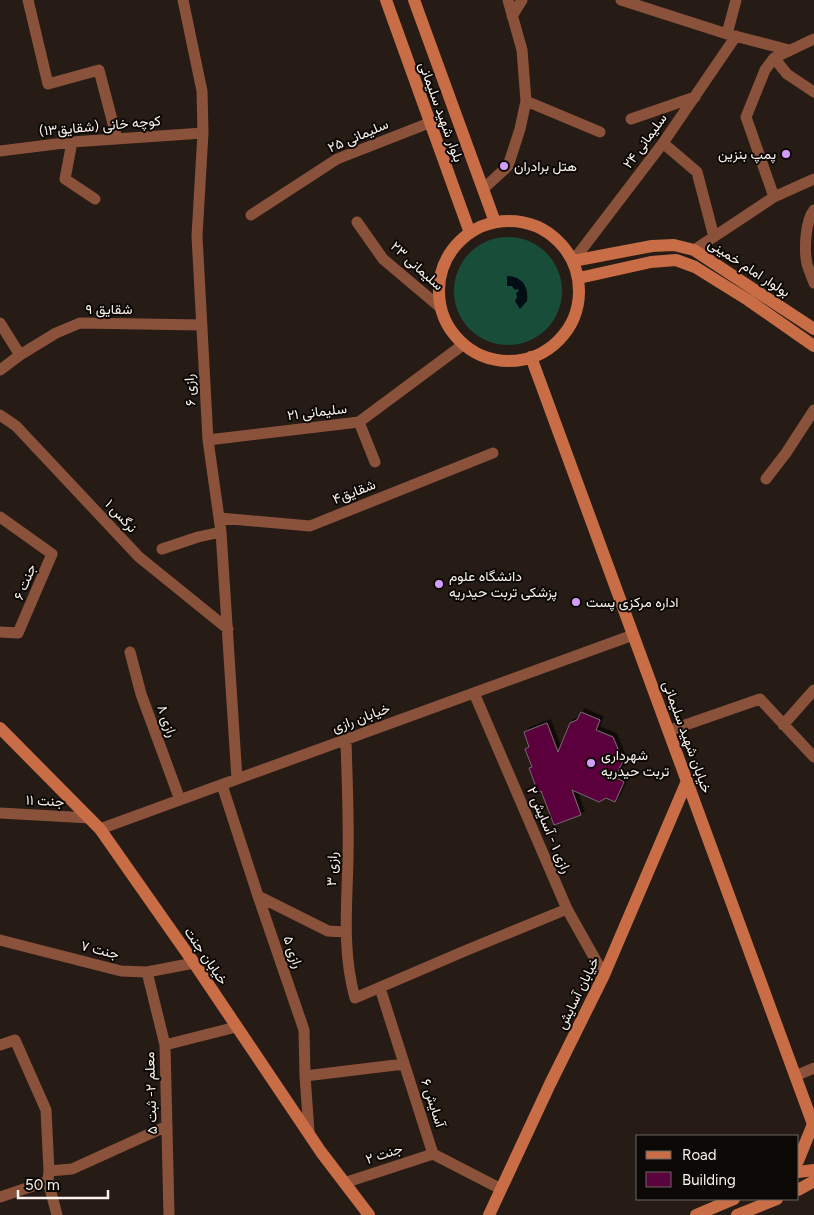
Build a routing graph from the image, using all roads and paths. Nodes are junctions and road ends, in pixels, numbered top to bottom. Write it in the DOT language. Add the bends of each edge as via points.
graph roads {
  1 [pos="28,0"];
  2 [pos="183,0"];
  3 [pos="386,0"];
  4 [pos="414,0"];
  5 [pos="508,0"];
  6 [pos="522,0"];
  7 [pos="621,0"];
  8 [pos="736,0"];
  9 [pos="512,16"];
  10 [pos="732,35"];
  11 [pos="814,39"];
  12 [pos="788,50"];
  13 [pos="774,58"];
  14 [pos="814,92"];
  15 [pos="695,97"];
  16 [pos="526,101"];
  17 [pos="631,119"];
  18 [pos="429,123"];
  19 [pos="600,132"];
  20 [pos="203,133"];
  21 [pos="117,139"];
  22 [pos="72,142"];
  23 [pos="663,143"];
  24 [pos="0,151"];
  25 [pos="814,179"];
  26 [pos="484,189"];
  27 [pos="774,197"];
  28 [pos="95,199"];
  29 [pos="814,210"];
  30 [pos="251,215"];
  31 [pos="357,222"];
  32 [pos="495,222"];
  33 [pos="470,233"];
  34 [pos="714,237"];
  35 [pos="694,250"];
  36 [pos="573,261"];
  37 [pos="579,278"];
  38 [pos="814,283"];
  39 [pos="441,308"];
  40 [pos="0,323"];
  41 [pos="202,325"];
  42 [pos="814,329"];
  43 [pos="464,344"];
  44 [pos="814,346"];
  45 [pos="20,354"];
  46 [pos="531,357"];
  47 [pos="0,370"];
  48 [pos="814,410"];
  49 [pos="0,415"];
  50 [pos="359,422"];
  51 [pos="208,440"];
  52 [pos="492,453"];
  53 [pos="375,462"];
  54 [pos="766,479"];
  55 [pos="1,517"];
  56 [pos="220,518"];
  57 [pos="222,532"];
  58 [pos="162,549"];
  59 [pos="228,629"];
  60 [pos="0,632"];
  61 [pos="633,635"];
  62 [pos="130,652"];
  63 [pos="814,690"];
  64 [pos="474,693"];
  65 [pos="783,725"];
  66 [pos="0,728"];
  67 [pos="668,731"];
  68 [pos="346,740"];
  69 [pos="814,758"];
  70 [pos="237,780"];
  71 [pos="687,781"];
  72 [pos="222,785"];
  73 [pos="180,800"];
  74 [pos="0,814"];
  75 [pos="90,818"];
  76 [pos="100,829"];
  77 [pos="258,896"];
  78 [pos="567,909"];
  79 [pos="345,932"];
  80 [pos="0,940"];
  81 [pos="194,963"];
  82 [pos="147,972"];
  83 [pos="604,975"];
  84 [pos="380,988"];
  85 [pos="236,1027"];
  86 [pos="165,1044"];
  87 [pos="0,1045"];
  88 [pos="404,1064"];
  89 [pos="814,1068"];
  90 [pos="305,1076"];
  91 [pos="795,1076"];
  92 [pos="812,1118"];
  93 [pos="167,1126"];
  94 [pos="309,1132"];
  95 [pos="433,1154"];
  96 [pos="799,1158"];
  97 [pos="814,1170"];
  98 [pos="799,1171"];
  99 [pos="48,1176"];
  100 [pos="814,1181"];
  101 [pos="344,1182"];
  102 [pos="501,1189"];
  103 [pos="799,1189"];
  104 [pos="0,1197"];
  105 [pos="732,1200"];
  106 [pos="774,1200"];
  107 [pos="57,1215"];
  108 [pos="169,1215"];
  109 [pos="369,1215"];
  110 [pos="489,1215"];
  111 [pos="696,1215"];
  112 [pos="736,1215"];
  1 -- 21 [label="street" via="48,84 99,70"];
  2 -- 20 [label="street, رازی ۶" via="202,91"];
  3 -- 18 [label="main road, بلوار شهید سلیمانی"];
  4 -- 26 [label="main road, بلوار شهید سلیمانی"];
  5 -- 9 [label="street"];
  6 -- 9 [label="street"];
  7 -- 10 [label="street"];
  8 -- 10 [label="street, سلیمانی ۲۴"];
  9 -- 16 [label="street" via="522,50"];
  10 -- 12 [label="street"];
  10 -- 15 [label="street, سلیمانی ۲۴"];
  11 -- 12 [label="street"];
  12 -- 13 [label="street"];
  13 -- 14 [label="street" via="787,74"];
  13 -- 27 [label="street" via="765,70 746,117"];
  15 -- 17 [label="street"];
  15 -- 23 [label="street, سلیمانی ۲۴"];
  16 -- 19 [label="street"];
  16 -- 26 [label="street" via="508,166"];
  18 -- 30 [label="street, سلیمانی ۲۵" via="337,158"];
  18 -- 33 [label="main road, بلوار شهید سلیمانی"];
  20 -- 21 [label="street, کوچه خانی (شقایق۱۳)"];
  20 -- 41 [label="street, رازی ۶" via="197,236"];
  21 -- 22 [label="street, کوچه خانی (شقایق۱۳)"];
  22 -- 24 [label="street, کوچه خانی (شقایق۱۳)"];
  22 -- 28 [label="street" via="65,179"];
  23 -- 34 [label="street" via="697,172"];
  23 -- 36 [label="street, سلیمانی ۲۴"];
  25 -- 27 [label="street"];
  26 -- 32 [label="main road, بلوار شهید سلیمانی"];
  27 -- 34 [label="street"];
  29 -- 38 [label="street" via="806,233 807,264"];
  31 -- 39 [label="street, سلیمانی ۲۳" via="383,259"];
  32 -- 33 [label="main road"];
  32 -- 36 [label="main road" via="532,224 563,245"];
  33 -- 39 [label="main road" via="447,258 441,274"];
  34 -- 35 [label="street"];
  35 -- 36 [label="main road, بولوار امام خمینی" via="674,245 652,246"];
  35 -- 42 [label="main road, بولوار امام خمینی"];
  36 -- 37 [label="main road"];
  37 -- 44 [label="main road, بولوار امام خمینی" via="651,262 676,260 695,267 748,300"];
  37 -- 46 [label="main road" via="574,318 564,335"];
  39 -- 43 [label="main road" via="449,328"];
  40 -- 45 [label="street"];
  41 -- 45 [label="street, شقایق ۹" via="80,323"];
  41 -- 51 [label="street, رازی ۶"];
  43 -- 46 [label="main road" via="496,360 514,361"];
  43 -- 50 [label="street, سلیمانی ۲۱"];
  45 -- 47 [label="street, شقایق ۹"];
  46 -- 61 [label="main road, خیابان شهید سلیمانی"];
  48 -- 54 [label="street"];
  49 -- 59 [label="street, نرگس ۱" via="16,426 139,557"];
  50 -- 51 [label="street, سلیمانی ۲۱"];
  50 -- 53 [label="street"];
  51 -- 56 [label="street, رازی ۶"];
  52 -- 56 [label="street, شقایق۴" via="310,526"];
  55 -- 60 [label="street, جنت ۶" via="52,554 18,633"];
  56 -- 57 [label="street, رازی ۶"];
  57 -- 58 [label="street"];
  57 -- 59 [label="street, رازی ۶"];
  59 -- 70 [label="street, رازی ۶"];
  61 -- 64 [label="street, خیابان رازی"];
  61 -- 67 [label="main road, خیابان شهید سلیمانی"];
  62 -- 73 [label="street, رازی ۸" via="141,694"];
  63 -- 65 [label="street"];
  64 -- 68 [label="street, خیابان رازی"];
  64 -- 78 [label="street, رازی ۱ - آسایش ۲"];
  65 -- 67 [label="street" via="760,699"];
  65 -- 69 [label="street"];
  66 -- 75 [label="main road, خیابان جنت"];
  67 -- 71 [label="main road, خیابان شهید سلیمانی"];
  68 -- 70 [label="street, خیابان رازی"];
  68 -- 79 [label="street, رازی ۳"];
  70 -- 72 [label="street, خیابان رازی"];
  71 -- 83 [label="main road, خیابان آسایش"];
  71 -- 91 [label="main road, خیابان شهید سلیمانی"];
  72 -- 73 [label="street, خیابان رازی"];
  72 -- 77 [label="street, رازی ۵"];
  73 -- 76 [label="street, خیابان رازی"];
  74 -- 75 [label="street, جنت ۱۱"];
  75 -- 76 [label="main road, خیابان جنت"];
  76 -- 81 [label="main road, خیابان جنت"];
  77 -- 79 [label="street" via="328,931"];
  77 -- 90 [label="street, رازی ۵" via="304,1030"];
  78 -- 83 [label="street, رازی ۱ - آسایش ۲"];
  78 -- 84 [label="street"];
  79 -- 84 [label="street, رازی ۳" via="355,998"];
  80 -- 82 [label="street, جنت ۷" via="121,971"];
  81 -- 82 [label="street, جنت ۷"];
  81 -- 85 [label="main road, خیابان جنت"];
  82 -- 86 [label="street, معلم ۲- ثبت ۵"];
  83 -- 102 [label="main road, خیابان آسایش"];
  84 -- 88 [label="street, آسایش ۶"];
  85 -- 86 [label="street"];
  85 -- 94 [label="main road, خیابان جنت"];
  86 -- 93 [label="street, معلم ۲- ثبت ۵"];
  87 -- 99 [label="street" via="15,1040 46,1110"];
  88 -- 90 [label="street"];
  88 -- 95 [label="street, آسایش ۶"];
  89 -- 91 [label="street"];
  90 -- 94 [label="street, رازی ۵"];
  91 -- 92 [label="main road, خیابان شهید سلیمانی"];
  92 -- 96 [label="main road"];
  93 -- 99 [label="street" via="72,1169"];
  93 -- 108 [label="street, معلم ۲- ثبت ۵"];
  94 -- 101 [label="main road, خیابان جنت"];
  95 -- 101 [label="street, جنت ۲"];
  95 -- 102 [label="street"];
  97 -- 98 [label="main road"];
  99 -- 104 [label="street"];
  99 -- 107 [label="street"];
  100 -- 103 [label="main road"];
  101 -- 109 [label="main road, خیابان جنت"];
  102 -- 110 [label="main road, خیابان آسایش"];
  105 -- 111 [label="main road"];
  106 -- 112 [label="main road"];
}
